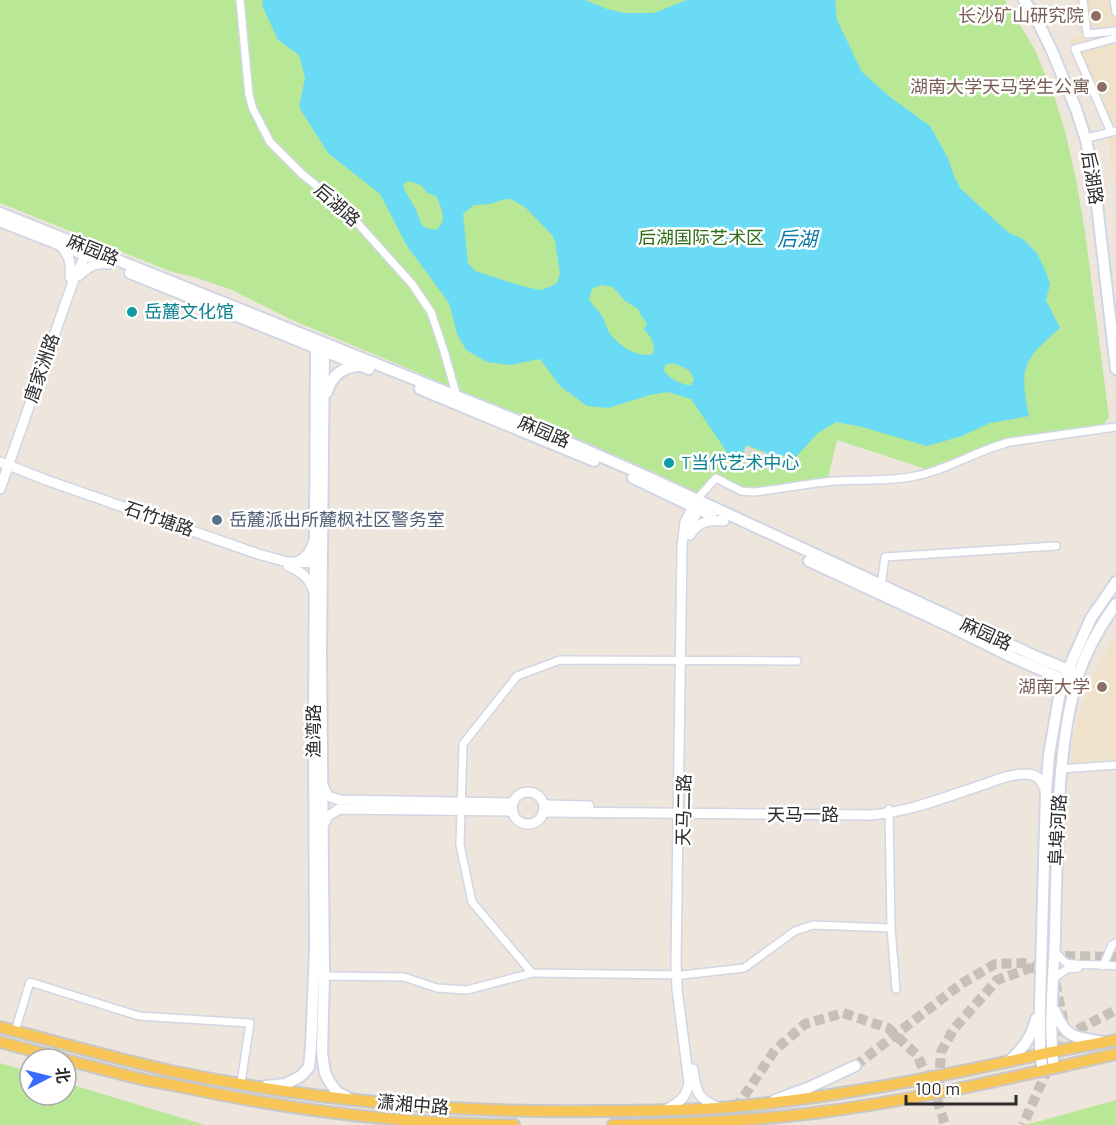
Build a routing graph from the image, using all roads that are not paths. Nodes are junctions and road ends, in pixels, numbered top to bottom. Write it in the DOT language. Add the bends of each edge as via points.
graph roads {
  1 [pos="240,0"];
  2 [pos="1024,0"];
  3 [pos="1032,0"];
  4 [pos="1083,0"];
  5 [pos="1114,0"];
  6 [pos="1116,12"];
  7 [pos="1116,31"];
  8 [pos="1116,38"];
  9 [pos="1113,131"];
  10 [pos="1090,137"];
  11 [pos="0,213"];
  12 [pos="0,221"];
  13 [pos="60,245"];
  14 [pos="84,250"];
  15 [pos="108,264"];
  16 [pos="72,278"];
  17 [pos="1116,311"];
  18 [pos="291,338"];
  19 [pos="320,346"];
  20 [pos="364,367"];
  21 [pos="1116,369"];
  22 [pos="315,392"];
  23 [pos="456,400"];
  24 [pos="323,406"];
  25 [pos="1116,427"];
  26 [pos="13,447"];
  27 [pos="4,464"];
  28 [pos="23,472"];
  29 [pos="1,483"];
  30 [pos="672,497"];
  31 [pos="697,504"];
  32 [pos="724,521"];
  33 [pos="315,534"];
  34 [pos="686,537"];
  35 [pos="1056,546"];
  36 [pos="287,564"];
  37 [pos="318,567"];
  38 [pos="1116,582"];
  39 [pos="881,586"];
  40 [pos="314,597"];
  41 [pos="1116,604"];
  42 [pos="1081,640"];
  43 [pos="683,660"];
  44 [pos="797,661"];
  45 [pos="1040,664"];
  46 [pos="1072,677"];
  47 [pos="1057,708"];
  48 [pos="1048,763"];
  49 [pos="1116,765"];
  50 [pos="1061,770"];
  51 [pos="322,783"];
  52 [pos="1046,793"];
  53 [pos="461,807"];
  54 [pos="513,807"];
  55 [pos="543,808"];
  56 [pos="889,811"];
  57 [pos="681,812"];
  58 [pos="323,829"];
  59 [pos="891,928"];
  60 [pos="1116,944"];
  61 [pos="1054,950"];
  62 [pos="1103,966"];
  63 [pos="1116,967"];
  64 [pos="532,973"];
  65 [pos="679,975"];
  66 [pos="324,976"];
  67 [pos="1053,979"];
  68 [pos="896,989"];
  69 [pos="1052,1004"];
  70 [pos="1040,1005"];
  71 [pos="0,1027"];
  72 [pos="15,1031"];
  73 [pos="1116,1040"];
  74 [pos="0,1042"];
  75 [pos="1103,1042"];
  76 [pos="19,1047"];
  77 [pos="1052,1052"];
  78 [pos="1040,1054"];
  79 [pos="1116,1054"];
  80 [pos="1009,1061"];
  81 [pos="78,1062"];
  82 [pos="855,1066"];
  83 [pos="1049,1069"];
  84 [pos="241,1083"];
  85 [pos="261,1086"];
  86 [pos="354,1100"];
  87 [pos="764,1103"];
  88 [pos="720,1107"];
  89 [pos="665,1110"];
  90 [pos="366,1118"];
  91 [pos="395,1125"];
  92 [pos="514,1125"];
  93 [pos="614,1125"];
  1 -- 23 [label="street, 后湖路" via="249,95 270,142 344,208 412,284 431,312"];
  2 -- 21 [label="main road, 后湖路" via="1052,51 1086,140"];
  3 -- 10 [label="main road, 后湖路" via="1070,75"];
  4 -- 7 [label="street" via="1087,34"];
  5 -- 6 [label="street"];
  8 -- 9 [label="street" via="1075,49"];
  9 -- 10 [label="street"];
  10 -- 17 [label="main road, 后湖路" via="1104,205"];
  11 -- 14 [label="main road, 麻园路"];
  12 -- 13 [label="main road, 麻园路"];
  13 -- 14 [label="main road, 麻园路"];
  13 -- 16 [label="street" via="70,260"];
  14 -- 15 [label="main road, 麻园路"];
  14 -- 16 [label="street, 唐家洲路"];
  14 -- 19 [label="main road, 麻园路"];
  15 -- 16 [label="street" via="92,265"];
  15 -- 18 [label="main road, 麻园路"];
  16 -- 26 [label="street, 唐家洲路"];
  18 -- 19 [label="main road, 麻园路"];
  18 -- 22 [label="main road" via="310,359"];
  19 -- 20 [label="main road, 麻园路"];
  19 -- 22 [label="main road, 渔湾路"];
  19 -- 23 [label="main road, 麻园路"];
  19 -- 24 [label="main road, 渔湾路"];
  20 -- 23 [label="main road, 麻园路"];
  20 -- 24 [label="main road" via="337,373"];
  22 -- 33 [label="main road, 渔湾路"];
  23 -- 30 [label="main road, 麻园路"];
  23 -- 31 [label="main road, 麻园路" via="546,432"];
  24 -- 37 [label="main road, 渔湾路"];
  25 -- 31 [label="street" via="1010,442 936,470 900,478 834,481 754,492 741,491 716,478"];
  26 -- 27 [label="street, 唐家洲路"];
  26 -- 28 [label="street" via="16,464"];
  27 -- 28 [label="street, 石竹塘路"];
  27 -- 29 [label="street, 唐家洲路"];
  28 -- 29 [label="street"];
  28 -- 36 [label="street, 石竹塘路"];
  30 -- 31 [label="main road, 麻园路"];
  30 -- 34 [label="street" via="681,508"];
  31 -- 32 [label="main road, 麻园路"];
  31 -- 34 [label="street" via="685,522"];
  31 -- 39 [label="main road, 麻园路"];
  32 -- 34 [label="street" via="704,522"];
  32 -- 45 [label="main road, 麻园路"];
  33 -- 36 [label="street" via="308,555"];
  33 -- 37 [label="main road, 渔湾路"];
  34 -- 43 [label="street, 天马二路"];
  35 -- 39 [label="street" via="885,557"];
  36 -- 37 [label="street, 石竹塘路"];
  36 -- 40 [label="street" via="309,581"];
  37 -- 40 [label="main road, 渔湾路"];
  37 -- 51 [label="main road, 渔湾路"];
  38 -- 42 [label="main road"];
  39 -- 45 [label="main road, 麻园路"];
  40 -- 85 [label="main road, 渔湾路" via="315,949 310,1061 306,1072 295,1080"];
  41 -- 46 [label="main road, 阜埠河路"];
  42 -- 45 [label="main road" via="1065,656"];
  42 -- 46 [label="main road"];
  43 -- 44 [label="street"];
  43 -- 53 [label="street" via="560,660 517,676 464,744"];
  43 -- 57 [label="street, 天马二路"];
  45 -- 46 [label="main road, 麻园路"];
  45 -- 47 [label="main road" via="1057,691"];
  46 -- 47 [label="main road"];
  46 -- 50 [label="main road, 阜埠河路"];
  47 -- 48 [label="main road"];
  48 -- 52 [label="main road"];
  48 -- 56 [label="street, 天马一路" via="1039,770 1010,773"];
  49 -- 50 [label="street"];
  50 -- 61 [label="main road, 阜埠河路"];
  51 -- 53 [label="street, 天马一路" via="328,796 339,800"];
  51 -- 58 [label="main road, 渔湾路"];
  52 -- 56 [label="street, 天马一路" via="1036,776 1012,776"];
  52 -- 70 [label="main road"];
  53 -- 54 [label="street, 天马一路"];
  53 -- 58 [label="street, 天马一路" via="339,809 328,816"];
  53 -- 64 [label="street" via="460,845 472,902"];
  54 -- 55 [label="street, 天马一路" via="519,795 529,792 538,796"];
  54 -- 55 [label="street, 天马一路" via="516,818 530,824 539,819"];
  55 -- 57 [label="street, 天马一路"];
  56 -- 57 [label="street, 天马一路" via="871,815"];
  56 -- 59 [label="street"];
  57 -- 65 [label="street, 天马二路"];
  58 -- 66 [label="main road, 渔湾路"];
  59 -- 65 [label="street" via="813,925 795,931 744,968"];
  59 -- 68 [label="street"];
  60 -- 62 [label="street"];
  61 -- 62 [label="street" via="1069,964"];
  61 -- 67 [label="main road, 阜埠河路"];
  62 -- 63 [label="street"];
  62 -- 67 [label="street" via="1071,968"];
  64 -- 65 [label="street"];
  64 -- 66 [label="street" via="467,990 437,988 404,977"];
  65 -- 88 [label="street, 天马二路" via="697,1092 703,1100"];
  65 -- 89 [label="street" via="688,1090 680,1101"];
  66 -- 86 [label="main road, 渔湾路" via="325,1073 337,1092"];
  67 -- 69 [label="main road, 阜埠河路"];
  69 -- 75 [label="main road" via="1060,1023 1073,1037"];
  69 -- 77 [label="main road, 阜埠河路"];
  70 -- 78 [label="main road"];
  70 -- 80 [label="main road" via="1028,1041"];
  71 -- 72 [label="main road, 潇湘中路"];
  72 -- 84 [label="main road, 潇湘中路" via="173,1071"];
  72 -- 84 [label="street" via="30,982 139,1016 250,1023"];
  73 -- 75 [label="main road, 潇湘中路"];
  74 -- 76 [label="main road, 潇湘中路"];
  75 -- 77 [label="main road, 潇湘中路"];
  77 -- 78 [label="main road, 潇湘中路"];
  77 -- 83 [label="main road, 阜埠河路"];
  78 -- 80 [label="main road, 潇湘中路"];
  78 -- 83 [label="main road"];
  79 -- 83 [label="main road"];
  80 -- 87 [label="main road, 潇湘中路" via="872,1089"];
  81 -- 90 [label="main road, 潇湘中路" via="235,1098"];
  82 -- 87 [label="main road"];
  83 -- 93 [label="main road" via="970,1087 821,1112"];
  84 -- 85 [label="main road, 潇湘中路"];
  85 -- 86 [label="main road, 潇湘中路"];
  86 -- 89 [label="main road, 潇湘中路" via="484,1110"];
  87 -- 88 [label="main road, 潇湘中路"];
  88 -- 89 [label="main road, 潇湘中路"];
  90 -- 91 [label="main road"];
  90 -- 92 [label="main road, 潇湘中路"];
}
